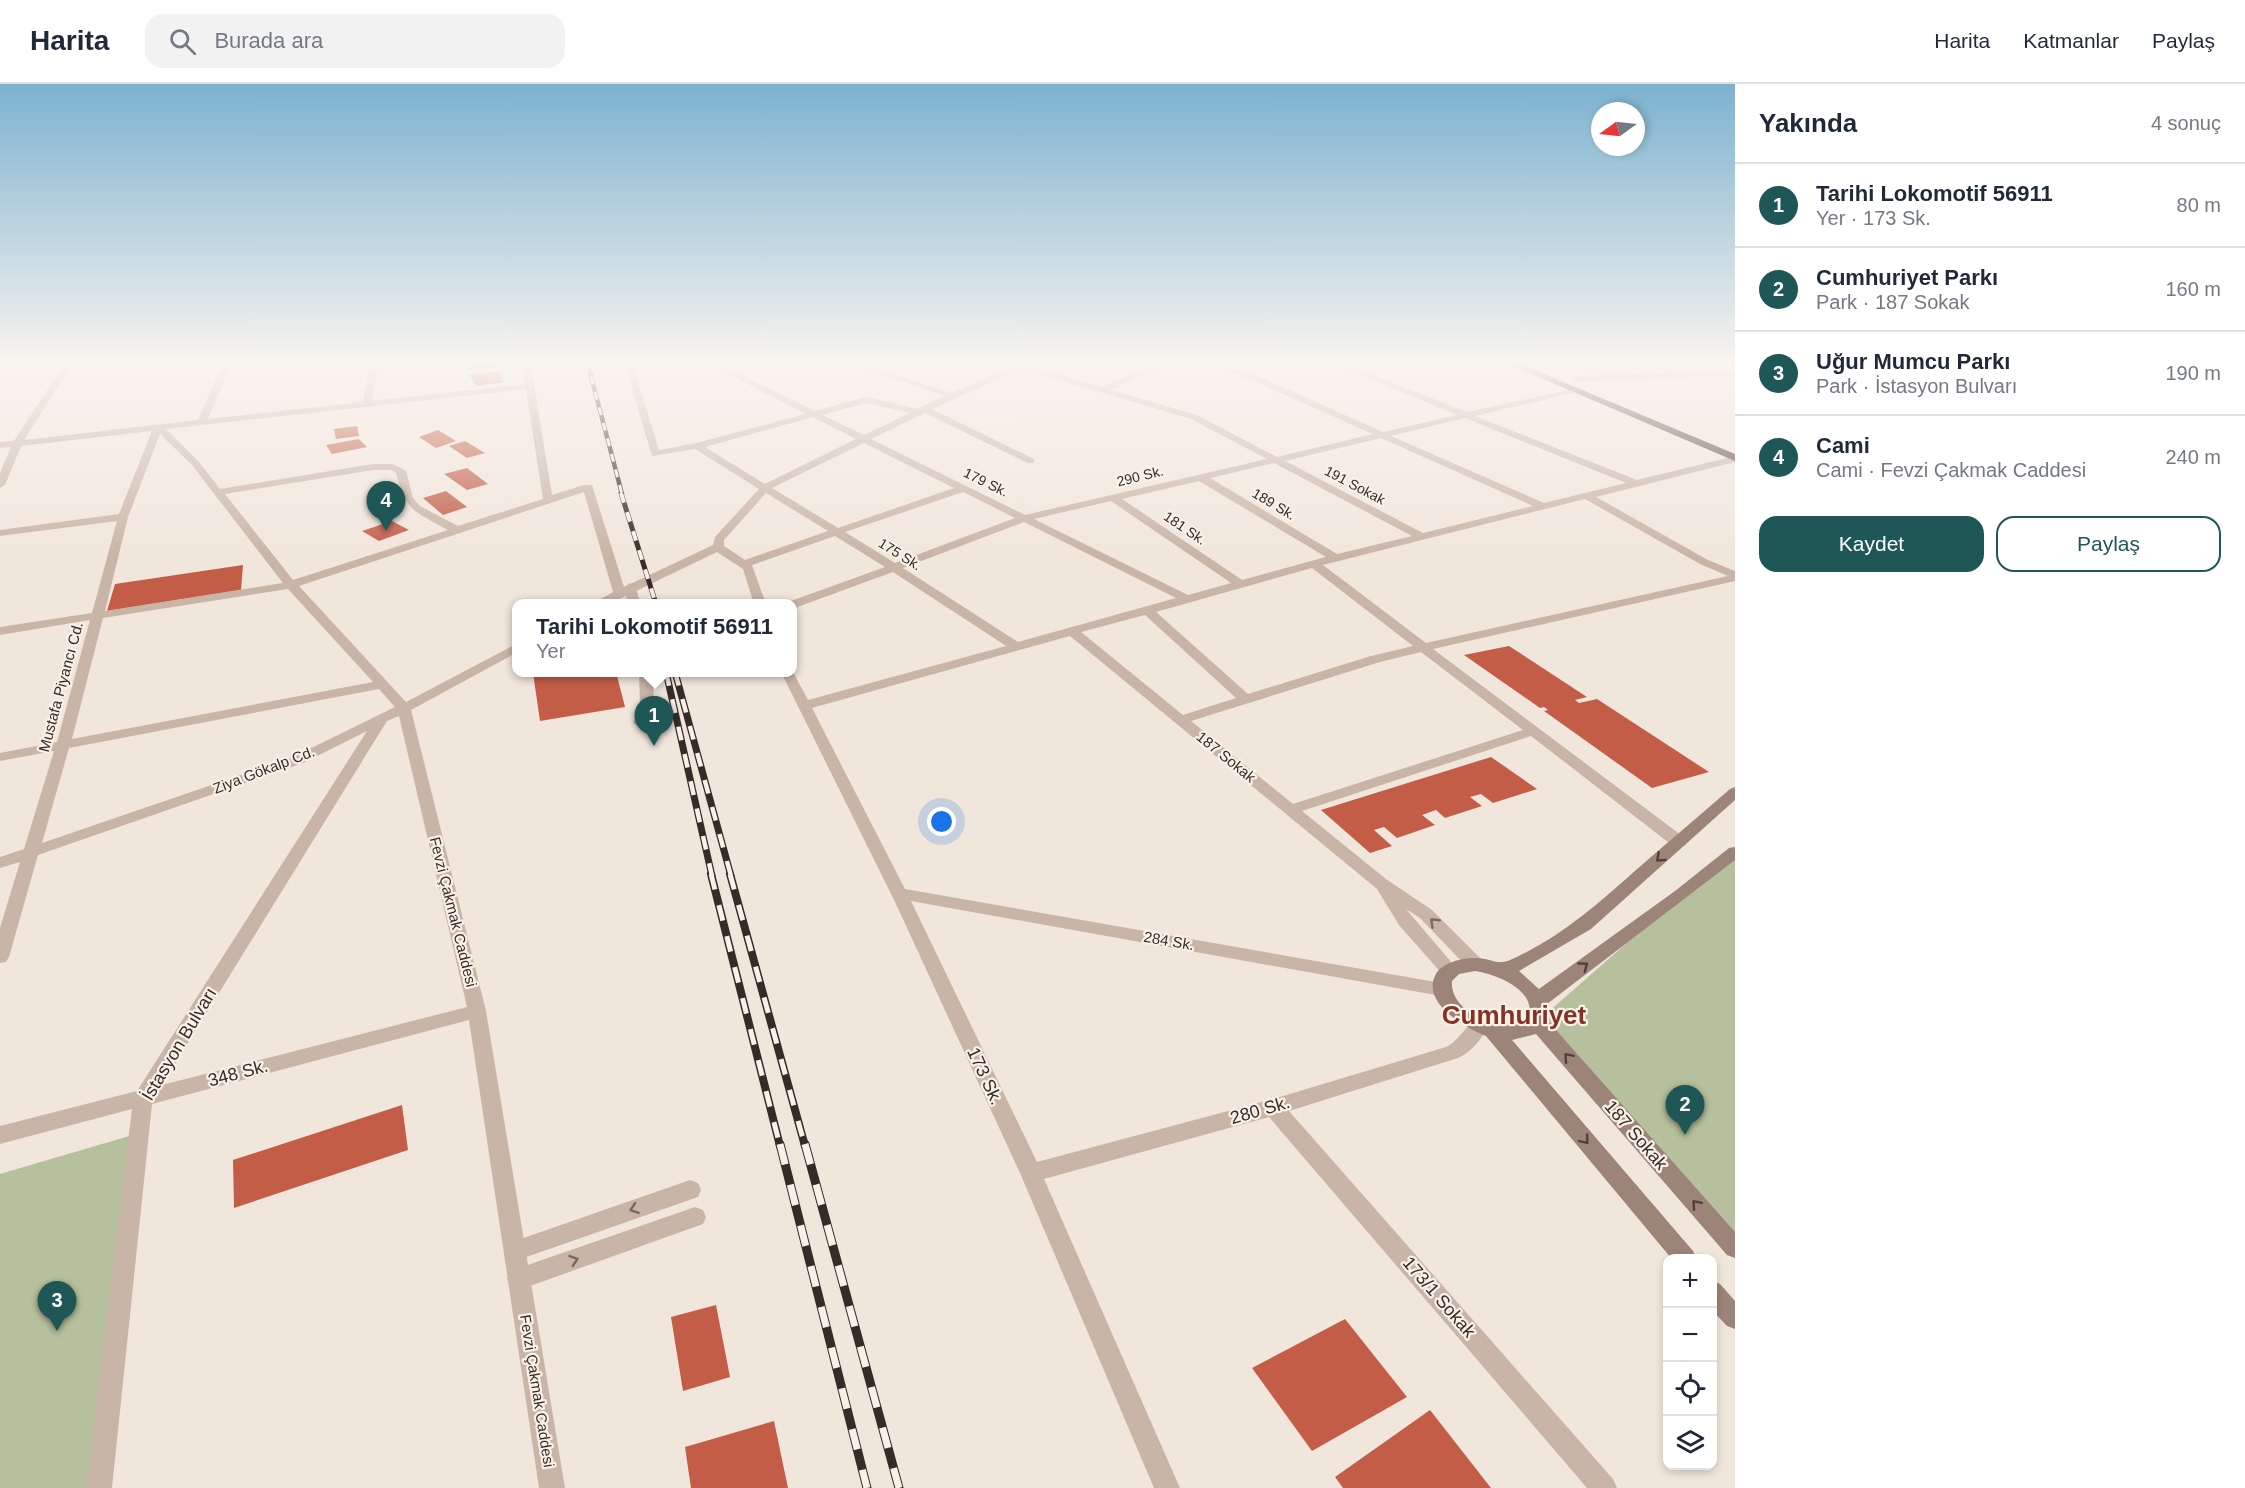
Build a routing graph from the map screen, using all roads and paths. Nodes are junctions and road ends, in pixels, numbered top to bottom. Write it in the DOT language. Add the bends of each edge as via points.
graph roads {
  1 [pos="28,427"];
  2 [pos="158,427"];
  3 [pos="162,427"];
  4 [pos="536,427"];
  5 [pos="647,427"];
  6 [pos="765,427"];
  7 [pos="840,427"];
  8 [pos="891,427"];
  9 [pos="957,427"];
  10 [pos="1213,427"];
  11 [pos="1367,427"];
  12 [pos="1410,427"];
  13 [pos="1496,427"];
  14 [pos="1667,427"];
  15 [pos="1382,433"];
  16 [pos="864,439"];
  17 [pos="17,443"];
  18 [pos="0,445"];
  19 [pos="697,446"];
  20 [pos="1275,458"];
  21 [pos="1735,458"];
  22 [pos="1031,461"];
  23 [pos="1198,476"];
  24 [pos="1637,484"];
  25 [pos="0,485"];
  26 [pos="766,488"];
  27 [pos="964,488"];
  28 [pos="218,492"];
  29 [pos="1587,496"];
  30 [pos="1112,497"];
  31 [pos="548,500"];
  32 [pos="1544,507"];
  33 [pos="123,517"];
  34 [pos="1026,518"];
  35 [pos="457,530"];
  36 [pos="837,532"];
  37 [pos="0,533"];
  38 [pos="1423,537"];
  39 [pos="718,548"];
  40 [pos="1335,558"];
  41 [pos="743,564"];
  42 [pos="1314,564"];
  43 [pos="892,566"];
  44 [pos="1735,577"];
  45 [pos="291,585"];
  46 [pos="1240,585"];
  47 [pos="630,587"];
  48 [pos="618,592"];
  49 [pos="605,599"];
  50 [pos="633,599"];
  51 [pos="759,599"];
  52 [pos="1186,600"];
  53 [pos="797,603"];
  54 [pos="1147,610"];
  55 [pos="97,616"];
  56 [pos="1072,631"];
  57 [pos="0,632"];
  58 [pos="1017,647"];
  59 [pos="1423,647"];
  60 [pos="512,650"];
  61 [pos="646,677"];
  62 [pos="789,677"];
  63 [pos="382,684"];
  64 [pos="1245,699"];
  65 [pos="803,706"];
  66 [pos="404,708"];
  67 [pos="382,719"];
  68 [pos="1180,720"];
  69 [pos="640,723"];
  70 [pos="1533,730"];
  71 [pos="63,744"];
  72 [pos="0,757"];
  73 [pos="1735,792"];
  74 [pos="1291,810"];
  75 [pos="1679,842"];
  76 [pos="1735,852"];
  77 [pos="31,853"];
  78 [pos="0,863"];
  79 [pos="1380,883"];
  80 [pos="897,893"];
  81 [pos="0,957"];
  82 [pos="1475,964"];
  83 [pos="1449,970"];
  84 [pos="1502,971"];
  85 [pos="1441,989"];
  86 [pos="1537,1001"];
  87 [pos="477,1011"];
  88 [pos="1537,1022"];
  89 [pos="1486,1029"];
  90 [pos="142,1098"];
  91 [pos="1273,1107"];
  92 [pos="0,1135"];
  93 [pos="1031,1173"];
  94 [pos="690,1190"];
  95 [pos="695,1217"];
  96 [pos="1735,1248"];
  97 [pos="515,1251"];
  98 [pos="1682,1254"];
  99 [pos="519,1279"];
  100 [pos="1717,1297"];
  101 [pos="1735,1318"];
  102 [pos="99,1488"];
  103 [pos="552,1488"];
  104 [pos="1167,1488"];
  105 [pos="1604,1488"];
  1 -- 17 [label="street"];
  2 -- 3 [label="street"];
  2 -- 17 [label="street"];
  2 -- 28 [label="street, Fevzi Çakmak Caddesi"];
  2 -- 33 [label="street, Mustafa Piyancı Cd."];
  4 -- 31 [label="street"];
  5 -- 19 [label="street" via="655,454"];
  6 -- 19 [label="street"];
  7 -- 16 [label="street, 179 Sk."];
  8 -- 16 [label="street"];
  9 -- 22 [label="street"];
  10 -- 20 [label="street, 191 Sokak"];
  11 -- 15 [label="street"];
  12 -- 15 [label="street, 290 Sk."];
  13 -- 24 [label="street"];
  14 -- 21 [label="highway"];
  15 -- 20 [label="street, 290 Sk."];
  15 -- 32 [label="street"];
  16 -- 26 [label="street"];
  16 -- 27 [label="street, 179 Sk."];
  17 -- 18 [label="street"];
  17 -- 25 [label="street"];
  19 -- 26 [label="street"];
  20 -- 23 [label="street, 290 Sk."];
  20 -- 38 [label="street, 191 Sokak"];
  21 -- 24 [label="street"];
  23 -- 30 [label="street, 290 Sk."];
  23 -- 40 [label="street, 189 Sk."];
  24 -- 29 [label="street"];
  26 -- 36 [label="street, 175 Sk."];
  26 -- 39 [label="street" via="718,539"];
  27 -- 34 [label="street, 179 Sk."];
  27 -- 36 [label="street"];
  28 -- 35 [label="street" via="393,467 401,471 408,498 416,508"];
  28 -- 45 [label="street, Fevzi Çakmak Caddesi"];
  29 -- 32 [label="street"];
  29 -- 44 [label="street"];
  30 -- 34 [label="street, 290 Sk."];
  30 -- 46 [label="street, 181 Sk."];
  31 -- 35 [label="street"];
  31 -- 48 [label="street" via="588,487"];
  32 -- 38 [label="street"];
  33 -- 37 [label="street"];
  33 -- 55 [label="street, Mustafa Piyancı Cd."];
  34 -- 43 [label="street, 290 Sk."];
  34 -- 52 [label="street, 179 Sk."];
  35 -- 45 [label="street"];
  36 -- 41 [label="street"];
  36 -- 43 [label="street, 175 Sk."];
  38 -- 40 [label="street"];
  39 -- 41 [label="street"];
  39 -- 47 [label="street"];
  40 -- 42 [label="street"];
  41 -- 51 [label="street" via="748,567"];
  42 -- 46 [label="street"];
  42 -- 59 [label="street"];
  43 -- 53 [label="street, 290 Sk."];
  43 -- 58 [label="street, 175 Sk."];
  44 -- 59 [label="street"];
  45 -- 55 [label="street"];
  45 -- 63 [label="street, Fevzi Çakmak Caddesi"];
  46 -- 52 [label="street"];
  47 -- 48 [label="street"];
  47 -- 50 [label="street"];
  48 -- 49 [label="street"];
  52 -- 54 [label="street"];
  54 -- 56 [label="street"];
  54 -- 64 [label="street"];
  55 -- 57 [label="street"];
  55 -- 71 [label="street, Mustafa Piyancı Cd."];
  56 -- 58 [label="street"];
  56 -- 68 [label="street, 187 Sokak"];
  58 -- 65 [label="street"];
  59 -- 64 [label="street"];
  59 -- 70 [label="street"];
  60 -- 66 [label="street, Ziya Gökalp Cd."];
  61 -- 69 [label="street" via="647,705"];
  62 -- 65 [label="street, 173 Sk."];
  63 -- 66 [label="street, Fevzi Çakmak Caddesi"];
  63 -- 71 [label="street"];
  64 -- 68 [label="street"];
  65 -- 80 [label="street, 173 Sk."];
  66 -- 67 [label="street, Ziya Gökalp Cd."];
  66 -- 87 [label="street, Fevzi Çakmak Caddesi"];
  67 -- 77 [label="street, Ziya Gökalp Cd." via="298,760"];
  67 -- 90 [label="street, İstasyon Bulvarı"];
  68 -- 74 [label="street, 187 Sokak"];
  70 -- 74 [label="street"];
  70 -- 75 [label="street"];
  71 -- 72 [label="street"];
  71 -- 77 [label="street, Mustafa Piyancı Cd."];
  73 -- 75 [label="main road"];
  74 -- 79 [label="street, 187 Sokak"];
  75 -- 84 [label="main road, one-way" via="1585,925"];
  86 -- 76 [label="main road, one-way"];
  77 -- 78 [label="street, Ziya Gökalp Cd."];
  77 -- 81 [label="street, Mustafa Piyancı Cd."];
  82 -- 79 [label="street, 187 Sokak, one-way" via="1426,914"];
  79 -- 83 [label="street, 187 Sokak" via="1405,921"];
  80 -- 85 [label="street, 284 Sk."];
  80 -- 93 [label="street, 173 Sk."];
  82 -- 83 [label="main road"];
  82 -- 84 [label="main road"];
  83 -- 85 [label="main road" via="1442,978"];
  84 -- 86 [label="main road" via="1530,989"];
  85 -- 89 [label="main road" via="1455,1012"];
  86 -- 88 [label="main road"];
  87 -- 90 [label="street, 348 Sk."];
  87 -- 97 [label="street, Fevzi Çakmak Caddesi"];
  88 -- 89 [label="main road" via="1519,1032"];
  96 -- 88 [label="main road, 187 Sokak, one-way"];
  89 -- 91 [label="street, 280 Sk." via="1451,1053"];
  89 -- 98 [label="main road, one-way"];
  90 -- 92 [label="street, 348 Sk."];
  90 -- 102 [label="street, İstasyon Bulvarı"];
  91 -- 93 [label="street, 280 Sk."];
  91 -- 105 [label="street, 173/1 Sokak"];
  93 -- 104 [label="street, 173 Sk."];
  94 -- 97 [label="street, one-way"];
  99 -- 95 [label="street, one-way"];
  97 -- 99 [label="street, Fevzi Çakmak Caddesi"];
  99 -- 103 [label="street, Fevzi Çakmak Caddesi"];
  100 -- 101 [label="main road"];
}
